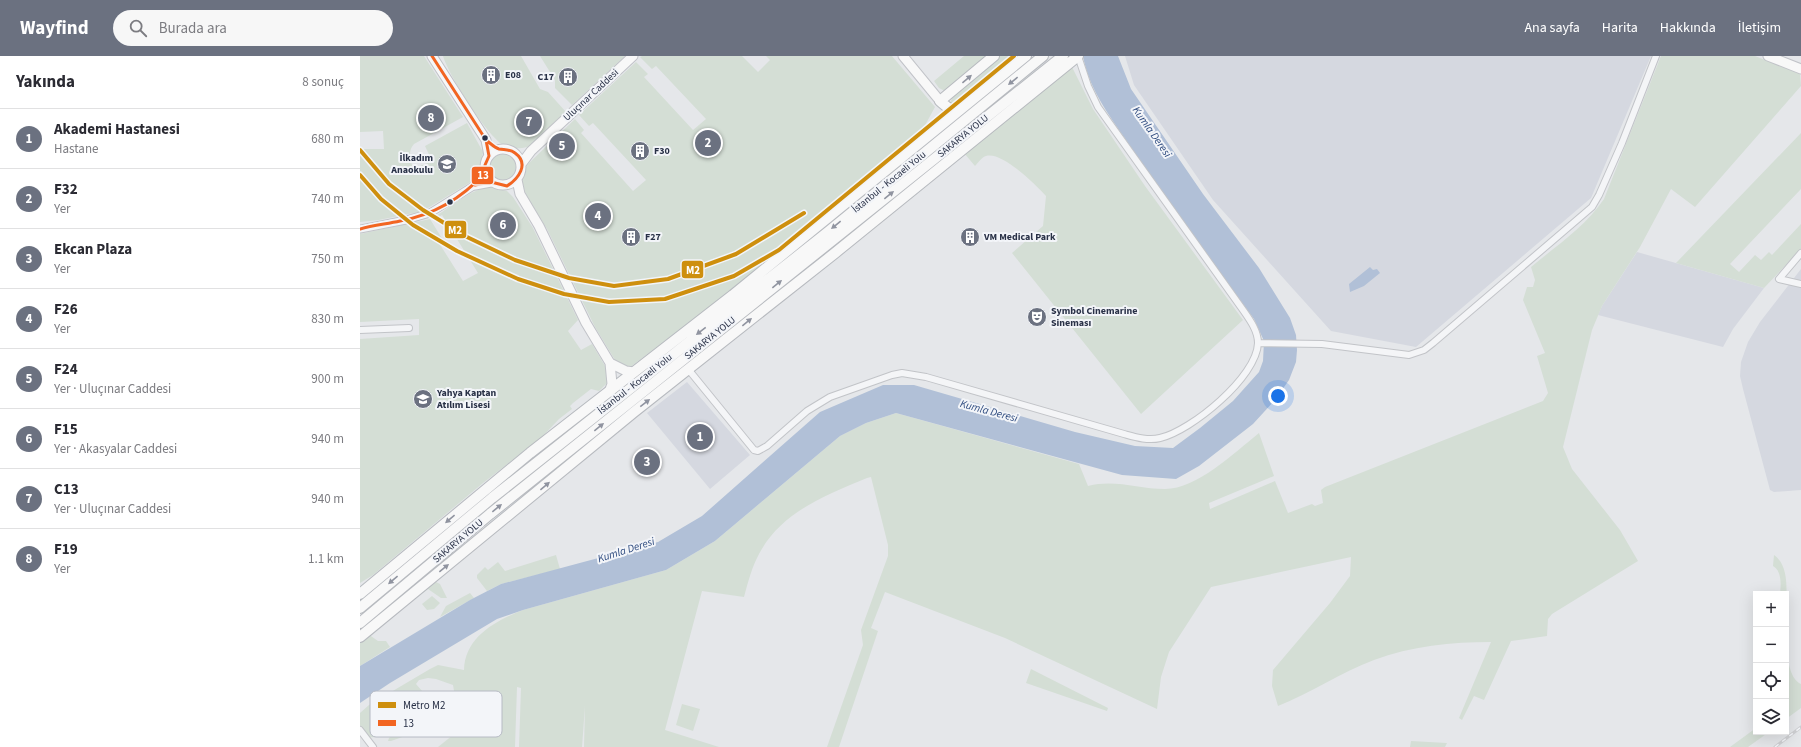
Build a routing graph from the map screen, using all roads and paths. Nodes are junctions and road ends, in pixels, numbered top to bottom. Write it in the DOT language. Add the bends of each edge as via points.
graph roads {
  1 [pos="633,56"];
  2 [pos="903,56"];
  3 [pos="994,56"];
  4 [pos="1026,56"];
  5 [pos="1043,56"];
  6 [pos="1063,56"];
  7 [pos="1078,56"];
  8 [pos="1656,56"];
  9 [pos="1768,56"];
  10 [pos="435,58"];
  11 [pos="1801,69"];
  12 [pos="986,89"];
  13 [pos="940,101"];
  14 [pos="938,129"];
  15 [pos="486,140"];
  16 [pos="499,149"];
  17 [pos="531,151"];
  18 [pos="517,154"];
  19 [pos="489,156"];
  20 [pos="522,163"];
  21 [pos="485,173"];
  22 [pos="517,180"];
  23 [pos="491,182"];
  24 [pos="475,185"];
  25 [pos="507,186"];
  26 [pos="520,194"];
  27 [pos="361,228"];
  28 [pos="1801,254"];
  29 [pos="1801,284"];
  30 [pos="408,328"];
  31 [pos="360,330"];
  32 [pos="1259,343"];
  33 [pos="610,363"];
  34 [pos="688,369"];
  35 [pos="634,372"];
  36 [pos="609,392"];
  37 [pos="575,431"];
  38 [pos="474,499"];
  39 [pos="449,548"];
  40 [pos="360,594"];
  41 [pos="360,608"];
  42 [pos="378,622"];
  43 [pos="360,623"];
  44 [pos="360,637"];
  45 [pos="360,730"];
  46 [pos="373,747"];
  1 -- 17 [label="main road, Uluçınar Caddesi"];
  2 -- 13 [label="main road"];
  13 -- 3 [label="highway, one-way"];
  4 -- 12 [label="highway"];
  5 -- 37 [label="highway, İstanbul - Kocaeli Yolu, one-way" via="822,236"];
  39 -- 6 [label="highway, SAKARYA YOLU, one-way"];
  7 -- 32 [label="street" via="1098,107 1244,310"];
  34 -- 7 [label="highway, one-way"];
  8 -- 32 [label="street" via="1622,143 1592,207 1424,350 1409,355 1302,344"];
  9 -- 11 [label="main road"];
  10 -- 15 [label="main road"];
  12 -- 13 [label="highway" via="973,95 954,110"];
  12 -- 14 [label="highway"];
  13 -- 14 [label="highway" via="944,112"];
  14 -- 35 [label="highway" via="733,296"];
  15 -- 16 [label="main road"];
  15 -- 19 [label="main road"];
  16 -- 18 [label="main road"];
  16 -- 19 [label="main road"];
  17 -- 18 [label="main road"];
  17 -- 20 [label="main road, Uluçınar Caddesi"];
  18 -- 20 [label="main road"];
  19 -- 21 [label="main road"];
  20 -- 22 [label="main road"];
  21 -- 23 [label="main road"];
  21 -- 24 [label="main road"];
  22 -- 25 [label="main road"];
  22 -- 26 [label="main road"];
  23 -- 24 [label="main road"];
  23 -- 25 [label="main road"];
  24 -- 27 [label="street" via="430,213"];
  25 -- 26 [label="main road"];
  26 -- 33 [label="main road" via="539,226 586,323"];
  28 -- 29 [label="street" via="1779,279"];
  30 -- 31 [label="street"];
  32 -- 34 [label="street" via="1252,364 1227,394 1184,428 1159,439 1124,434 925,377 902,373 857,387 817,404 758,451 754,450"];
  33 -- 35 [label="main road"];
  33 -- 36 [label="main road" via="612,384"];
  42 -- 34 [label="highway, one-way"];
  35 -- 36 [label="highway"];
  36 -- 38 [label="highway"];
  37 -- 38 [label="highway"];
  37 -- 41 [label="highway, İstanbul - Kocaeli Yolu, one-way"];
  38 -- 40 [label="highway, one-way"];
  39 -- 42 [label="highway"];
  39 -- 43 [label="highway, SAKARYA YOLU"];
  42 -- 44 [label="highway"];
  45 -- 46 [label="street"];
}
